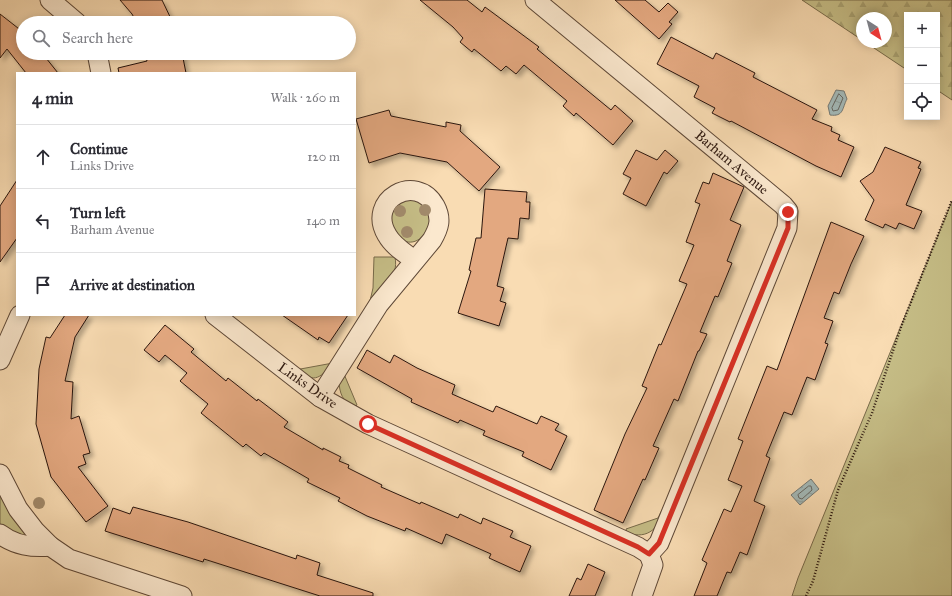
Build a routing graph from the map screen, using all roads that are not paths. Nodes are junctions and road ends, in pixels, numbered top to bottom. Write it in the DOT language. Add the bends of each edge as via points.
graph roads {
  1 [pos="50,0"];
  2 [pos="535,0"];
  3 [pos="69,16"];
  4 [pos="98,60"];
  5 [pos="101,72"];
  6 [pos="414,260"];
  7 [pos="20,316"];
  8 [pos="216,316"];
  9 [pos="0,360"];
  10 [pos="320,397"];
  11 [pos="0,474"];
  12 [pos="0,534"];
  13 [pos="50,546"];
  14 [pos="649,554"];
  15 [pos="182,596"];
  16 [pos="642,596"];
  1 -- 3 [label="street"];
  2 -- 14 [label="street, Barham Avenue" via="783,205 788,212 788,228 659,543"];
  4 -- 5 [label="street"];
  6 -- 10 [label="street" via="379,304"];
  7 -- 9 [label="street"];
  8 -- 10 [label="street, Links Drive"];
  10 -- 14 [label="street, Links Drive" via="368,424"];
  11 -- 13 [label="street" via="18,509 35,532"];
  12 -- 13 [label="street" via="6,539 36,548"];
  13 -- 15 [label="street" via="69,559"];
  14 -- 16 [label="street" via="653,566"];
}
